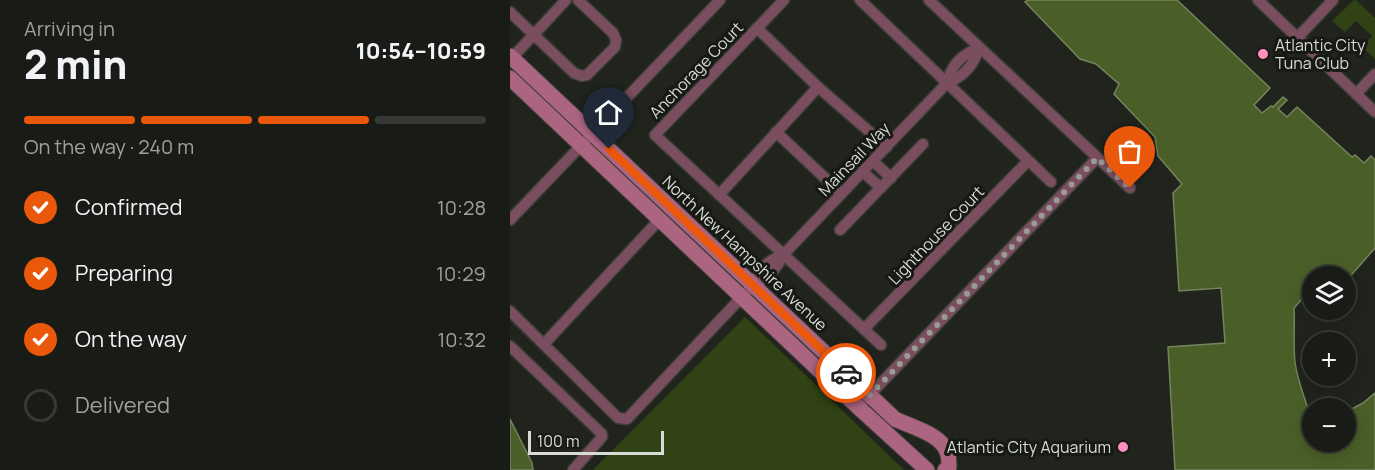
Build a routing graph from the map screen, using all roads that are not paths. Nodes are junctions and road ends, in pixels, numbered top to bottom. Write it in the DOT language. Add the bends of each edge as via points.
graph roads {
  1 [pos="566,0"];
  2 [pos="578,0"];
  3 [pos="720,0"];
  4 [pos="784,0"];
  5 [pos="860,0"];
  6 [pos="929,0"];
  7 [pos="1258,0"];
  8 [pos="1333,0"];
  9 [pos="510,12"];
  10 [pos="757,28"];
  11 [pos="533,34"];
  12 [pos="1297,38"];
  13 [pos="979,48"];
  14 [pos="511,58"];
  15 [pos="1375,74"];
  16 [pos="510,78"];
  17 [pos="947,83"];
  18 [pos="818,87"];
  19 [pos="1356,94"];
  20 [pos="1375,112"];
  21 [pos="776,132"];
  22 [pos="593,134"];
  23 [pos="923,144"];
  24 [pos="581,146"];
  25 [pos="887,147"];
  26 [pos="1097,158"];
  27 [pos="873,161"];
  28 [pos="1028,161"];
  29 [pos="863,172"];
  30 [pos="891,178"];
  31 [pos="1050,182"];
  32 [pos="881,188"];
  33 [pos="1130,188"];
  34 [pos="841,193"];
  35 [pos="718,195"];
  36 [pos="510,220"];
  37 [pos="659,220"];
  38 [pos="840,230"];
  39 [pos="783,255"];
  40 [pos="753,285"];
  41 [pos="741,297"];
  42 [pos="510,311"];
  43 [pos="864,329"];
  44 [pos="544,344"];
  45 [pos="881,345"];
  46 [pos="510,346"];
  47 [pos="870,395"];
  48 [pos="858,407"];
  49 [pos="573,470"];
  50 [pos="927,470"];
  51 [pos="945,470"];
  1 -- 11 [label="street"];
  2 -- 11 [label="street" via="616,40 615,47 587,75 574,73"];
  3 -- 22 [label="street"];
  4 -- 10 [label="street, Anchorage Court"];
  5 -- 17 [label="street"];
  6 -- 13 [label="street"];
  7 -- 12 [label="street"];
  8 -- 12 [label="street"];
  9 -- 11 [label="street"];
  10 -- 18 [label="street"];
  10 -- 35 [label="street, Anchorage Court" via="655,135"];
  11 -- 14 [label="street"];
  12 -- 19 [label="street"];
  13 -- 17 [label="street, Mainsail Way" via="975,62"];
  13 -- 26 [label="street"];
  14 -- 22 [label="street, North New Hampshire Avenue"];
  15 -- 19 [label="street"];
  16 -- 24 [label="street, North New Hampshire Avenue"];
  17 -- 25 [label="street, Mainsail Way"];
  17 -- 28 [label="street"];
  18 -- 21 [label="street"];
  18 -- 25 [label="street"];
  19 -- 20 [label="street"];
  21 -- 34 [label="street"];
  21 -- 35 [label="street"];
  22 -- 24 [label="street"];
  22 -- 40 [label="street, North New Hampshire Avenue"];
  23 -- 30 [label="street"];
  24 -- 36 [label="street"];
  24 -- 37 [label="street, North New Hampshire Avenue"];
  25 -- 27 [label="street, Mainsail Way"];
  26 -- 33 [label="street"];
  26 -- 47 [label="street"];
  27 -- 29 [label="street, Mainsail Way"];
  27 -- 30 [label="street"];
  28 -- 31 [label="street"];
  28 -- 43 [label="street, Lighthouse Court"];
  29 -- 32 [label="street"];
  29 -- 34 [label="street, Mainsail Way"];
  30 -- 32 [label="street"];
  32 -- 38 [label="street"];
  34 -- 39 [label="street, Mainsail Way"];
  35 -- 39 [label="street"];
  37 -- 41 [label="street, North New Hampshire Avenue"];
  37 -- 44 [label="street"];
  39 -- 40 [label="street, Mainsail Way" via="779,265"];
  39 -- 43 [label="street"];
  40 -- 41 [label="street, Mainsail Way"];
  40 -- 47 [label="street, North New Hampshire Avenue"];
  41 -- 44 [label="street, Mainsail Way" via="624,420"];
  41 -- 48 [label="street, North New Hampshire Avenue"];
  42 -- 44 [label="street"];
  43 -- 45 [label="street"];
  46 -- 49 [label="street" via="602,434"];
  47 -- 48 [label="street"];
  47 -- 51 [label="street, North New Hampshire Avenue" via="896,419 923,430 947,451 950,467"];
  48 -- 50 [label="street, North New Hampshire Avenue"];
}
